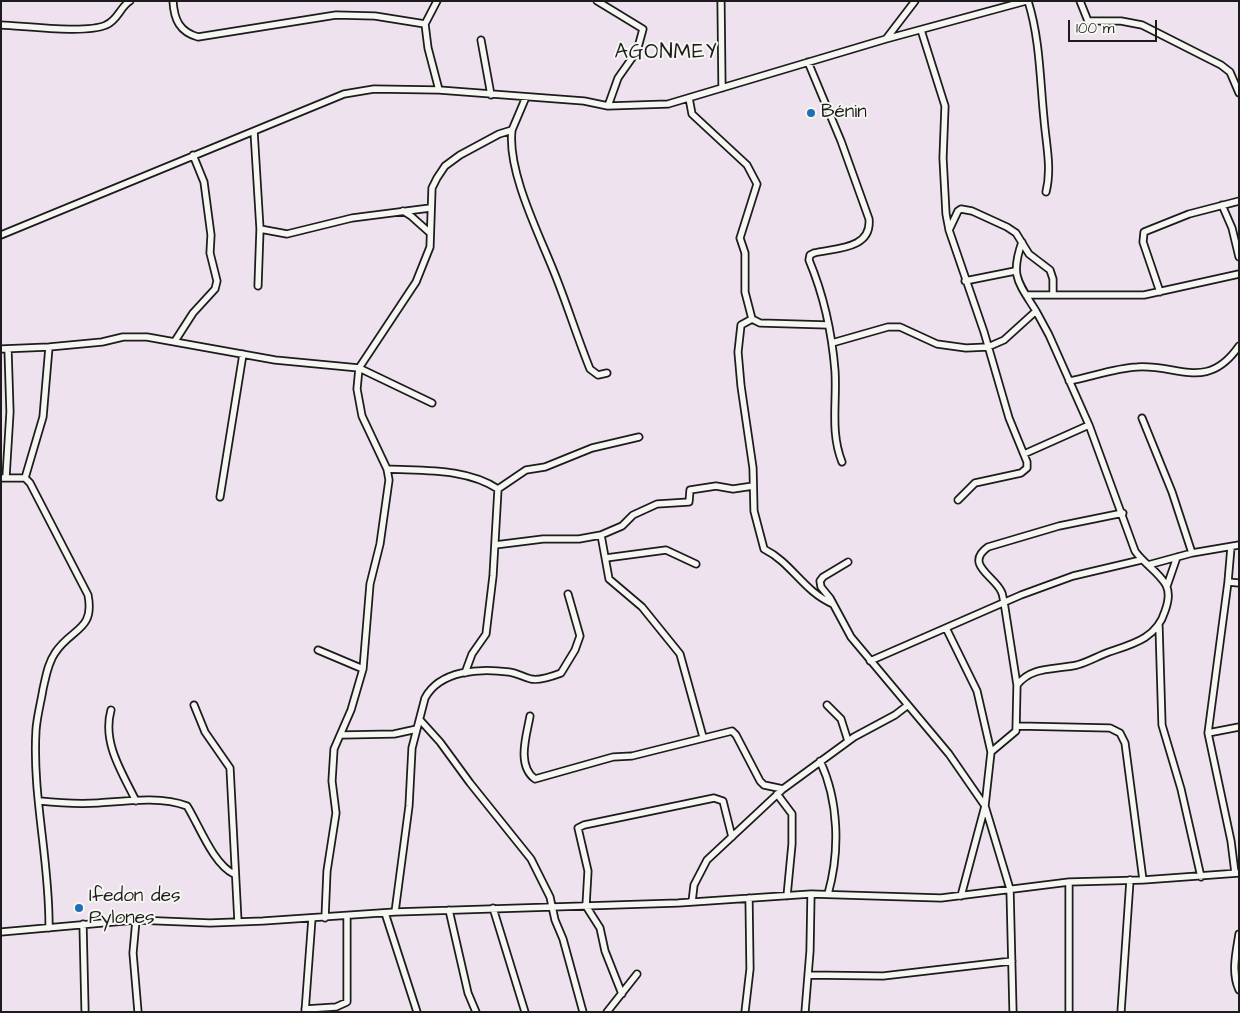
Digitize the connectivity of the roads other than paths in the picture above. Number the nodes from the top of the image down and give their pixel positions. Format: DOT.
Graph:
graph roads {
  1 [pos="130,1"];
  2 [pos="174,1"];
  3 [pos="437,1"];
  4 [pos="597,1"];
  5 [pos="721,1"];
  6 [pos="915,1"];
  7 [pos="1027,1"];
  8 [pos="1080,1"];
  9 [pos="425,24"];
  10 [pos="1,25"];
  11 [pos="921,30"];
  12 [pos="886,39"];
  13 [pos="481,40"];
  14 [pos="808,62"];
  15 [pos="722,88"];
  16 [pos="439,90"];
  17 [pos="1239,93"];
  18 [pos="491,94"];
  19 [pos="526,97"];
  20 [pos="688,98"];
  21 [pos="608,106"];
  22 [pos="512,130"];
  23 [pos="254,131"];
  24 [pos="193,155"];
  25 [pos="1046,192"];
  26 [pos="1239,201"];
  27 [pos="1222,206"];
  28 [pos="430,208"];
  29 [pos="403,212"];
  30 [pos="260,229"];
  31 [pos="949,230"];
  32 [pos="430,233"];
  33 [pos="1,234"];
  34 [pos="1022,242"];
  35 [pos="1239,257"];
  36 [pos="1015,271"];
  37 [pos="1239,274"];
  38 [pos="966,281"];
  39 [pos="258,286"];
  40 [pos="1160,292"];
  41 [pos="1026,295"];
  42 [pos="1053,295"];
  43 [pos="1036,311"];
  44 [pos="752,318"];
  45 [pos="828,325"];
  46 [pos="175,341"];
  47 [pos="832,343"];
  48 [pos="1239,346"];
  49 [pos="49,347"];
  50 [pos="988,347"];
  51 [pos="1,349"];
  52 [pos="8,349"];
  53 [pos="243,354"];
  54 [pos="359,368"];
  55 [pos="607,373"];
  56 [pos="1069,382"];
  57 [pos="432,403"];
  58 [pos="1142,418"];
  59 [pos="1090,425"];
  60 [pos="639,437"];
  61 [pos="1024,454"];
  62 [pos="842,462"];
  63 [pos="387,469"];
  64 [pos="4,478"];
  65 [pos="25,478"];
  66 [pos="753,486"];
  67 [pos="498,489"];
  68 [pos="220,497"];
  69 [pos="958,500"];
  70 [pos="1123,513"];
  71 [pos="601,535"];
  72 [pos="495,545"];
  73 [pos="1239,545"];
  74 [pos="1231,547"];
  75 [pos="1192,553"];
  76 [pos="1177,557"];
  77 [pos="606,558"];
  78 [pos="1141,560"];
  79 [pos="848,562"];
  80 [pos="696,564"];
  81 [pos="1148,565"];
  82 [pos="1228,582"];
  83 [pos="1239,583"];
  84 [pos="1167,586"];
  85 [pos="568,594"];
  86 [pos="1004,602"];
  87 [pos="833,604"];
  88 [pos="1159,626"];
  89 [pos="946,628"];
  90 [pos="318,650"];
  91 [pos="870,661"];
  92 [pos="364,669"];
  93 [pos="465,673"];
  94 [pos="1017,685"];
  95 [pos="194,705"];
  96 [pos="827,705"];
  97 [pos="908,705"];
  98 [pos="111,710"];
  99 [pos="530,716"];
  100 [pos="420,721"];
  101 [pos="1018,726"];
  102 [pos="1239,727"];
  103 [pos="417,729"];
  104 [pos="1208,733"];
  105 [pos="342,735"];
  106 [pos="702,737"];
  107 [pos="848,741"];
  108 [pos="991,752"];
  109 [pos="820,761"];
  110 [pos="783,789"];
  111 [pos="778,794"];
  112 [pos="40,801"];
  113 [pos="136,801"];
  114 [pos="985,806"];
  115 [pos="732,837"];
  116 [pos="1237,873"];
  117 [pos="234,874"];
  118 [pos="1201,877"];
  119 [pos="1130,880"];
  120 [pos="1143,880"];
  121 [pos="1069,882"];
  122 [pos="1010,889"];
  123 [pos="811,894"];
  124 [pos="828,894"];
  125 [pos="787,896"];
  126 [pos="961,896"];
  127 [pos="749,898"];
  128 [pos="692,902"];
  129 [pos="586,906"];
  130 [pos="492,908"];
  131 [pos="553,908"];
  132 [pos="449,910"];
  133 [pos="395,912"];
  134 [pos="385,913"];
  135 [pos="347,916"];
  136 [pos="312,918"];
  137 [pos="325,918"];
  138 [pos="136,920"];
  139 [pos="238,922"];
  140 [pos="83,924"];
  141 [pos="48,928"];
  142 [pos="1,932"];
  143 [pos="1239,934"];
  144 [pos="1012,961"];
  145 [pos="637,974"];
  146 [pos="809,975"];
  147 [pos="1239,990"];
  148 [pos="622,994"];
  149 [pos="85,1010"];
  150 [pos="305,1010"];
  151 [pos="138,1012"];
  152 [pos="417,1012"];
  153 [pos="476,1012"];
  154 [pos="525,1012"];
  155 [pos="583,1012"];
  156 [pos="607,1012"];
  157 [pos="746,1012"];
  158 [pos="805,1012"];
  159 [pos="1013,1012"];
  160 [pos="1069,1012"];
  161 [pos="1121,1012"];
  1 -- 10 [label="street"];
  2 -- 9 [label="street"];
  3 -- 9 [label="street"];
  4 -- 21 [label="street"];
  5 -- 15 [label="street"];
  6 -- 12 [label="street"];
  7 -- 11 [label="street"];
  7 -- 25 [label="street"];
  8 -- 17 [label="street"];
  9 -- 16 [label="street"];
  11 -- 12 [label="street"];
  11 -- 31 [label="street"];
  12 -- 14 [label="street"];
  13 -- 18 [label="street"];
  14 -- 15 [label="street"];
  14 -- 45 [label="street"];
  15 -- 20 [label="street"];
  16 -- 18 [label="street"];
  16 -- 23 [label="street"];
  18 -- 19 [label="street"];
  19 -- 21 [label="street"];
  19 -- 22 [label="street"];
  20 -- 21 [label="street"];
  20 -- 44 [label="street"];
  22 -- 28 [label="street"];
  22 -- 55 [label="street"];
  23 -- 24 [label="street"];
  23 -- 30 [label="street"];
  24 -- 33 [label="street"];
  24 -- 46 [label="street"];
  26 -- 27 [label="street"];
  27 -- 35 [label="street"];
  27 -- 40 [label="street"];
  28 -- 29 [label="street"];
  28 -- 32 [label="street"];
  29 -- 30 [label="street"];
  29 -- 32 [label="street"];
  30 -- 39 [label="street"];
  31 -- 34 [label="street"];
  31 -- 38 [label="street"];
  32 -- 54 [label="street"];
  34 -- 36 [label="street"];
  34 -- 42 [label="street"];
  36 -- 38 [label="street"];
  36 -- 41 [label="street"];
  37 -- 40 [label="street"];
  38 -- 50 [label="street"];
  40 -- 42 [label="street"];
  41 -- 42 [label="street"];
  41 -- 43 [label="street"];
  43 -- 50 [label="street"];
  43 -- 56 [label="street"];
  44 -- 45 [label="street"];
  44 -- 66 [label="street"];
  45 -- 47 [label="street"];
  46 -- 49 [label="street"];
  46 -- 53 [label="street"];
  47 -- 50 [label="street"];
  47 -- 62 [label="street"];
  48 -- 56 [label="street"];
  49 -- 52 [label="street"];
  49 -- 65 [label="street"];
  50 -- 61 [label="street"];
  51 -- 52 [label="street"];
  52 -- 64 [label="street"];
  53 -- 54 [label="street"];
  53 -- 68 [label="street"];
  54 -- 57 [label="street"];
  54 -- 63 [label="street"];
  56 -- 59 [label="street"];
  58 -- 75 [label="street"];
  59 -- 61 [label="street"];
  59 -- 70 [label="street"];
  60 -- 67 [label="street"];
  61 -- 69 [label="street"];
  63 -- 67 [label="street"];
  63 -- 92 [label="street"];
  64 -- 65 [label="street"];
  65 -- 112 [label="street"];
  66 -- 71 [label="street"];
  66 -- 87 [label="street"];
  67 -- 72 [label="street"];
  70 -- 78 [label="street"];
  70 -- 86 [label="street"];
  71 -- 72 [label="street"];
  71 -- 77 [label="street"];
  72 -- 93 [label="street"];
  73 -- 74 [label="street"];
  74 -- 75 [label="street"];
  74 -- 82 [label="street"];
  75 -- 76 [label="street"];
  76 -- 81 [label="street"];
  76 -- 84 [label="street"];
  77 -- 80 [label="street"];
  77 -- 106 [label="street"];
  78 -- 81 [label="street"];
  78 -- 86 [label="street"];
  79 -- 87 [label="street"];
  81 -- 84 [label="street"];
  82 -- 83 [label="street"];
  82 -- 104 [label="street"];
  84 -- 88 [label="street"];
  85 -- 93 [label="street"];
  86 -- 89 [label="street"];
  86 -- 94 [label="street"];
  87 -- 91 [label="street"];
  88 -- 94 [label="street"];
  88 -- 118 [label="street"];
  89 -- 91 [label="street"];
  89 -- 108 [label="street"];
  90 -- 92 [label="street"];
  91 -- 97 [label="street"];
  92 -- 105 [label="street"];
  93 -- 100 [label="street"];
  94 -- 101 [label="street"];
  95 -- 117 [label="street"];
  96 -- 107 [label="street"];
  97 -- 107 [label="street"];
  97 -- 114 [label="street"];
  98 -- 113 [label="street"];
  99 -- 106 [label="street"];
  100 -- 103 [label="street"];
  100 -- 131 [label="street"];
  101 -- 108 [label="street"];
  101 -- 120 [label="street"];
  102 -- 104 [label="street"];
  103 -- 105 [label="street"];
  103 -- 133 [label="street"];
  104 -- 116 [label="street"];
  105 -- 137 [label="street"];
  106 -- 110 [label="street"];
  107 -- 109 [label="street"];
  108 -- 114 [label="street"];
  109 -- 110 [label="street"];
  109 -- 124 [label="street"];
  110 -- 111 [label="street"];
  111 -- 115 [label="street"];
  111 -- 125 [label="street"];
  112 -- 113 [label="street"];
  112 -- 141 [label="street"];
  113 -- 117 [label="street"];
  114 -- 122 [label="street"];
  114 -- 126 [label="street"];
  115 -- 128 [label="street"];
  115 -- 129 [label="street"];
  116 -- 118 [label="street"];
  117 -- 139 [label="street"];
  118 -- 120 [label="street"];
  119 -- 120 [label="street"];
  119 -- 121 [label="street"];
  119 -- 161 [label="street"];
  121 -- 122 [label="street"];
  121 -- 160 [label="street"];
  122 -- 126 [label="street"];
  122 -- 144 [label="street"];
  123 -- 124 [label="street"];
  123 -- 125 [label="street"];
  123 -- 146 [label="street"];
  124 -- 126 [label="street"];
  125 -- 127 [label="street"];
  127 -- 128 [label="street"];
  127 -- 157 [label="street"];
  128 -- 129 [label="street"];
  129 -- 131 [label="street"];
  129 -- 148 [label="street"];
  130 -- 131 [label="street"];
  130 -- 132 [label="street"];
  130 -- 154 [label="street"];
  131 -- 155 [label="street"];
  132 -- 133 [label="street"];
  132 -- 153 [label="street"];
  133 -- 134 [label="street"];
  134 -- 135 [label="street"];
  134 -- 152 [label="street"];
  135 -- 137 [label="street"];
  135 -- 150 [label="street"];
  136 -- 137 [label="street"];
  136 -- 139 [label="street"];
  136 -- 150 [label="street"];
  138 -- 139 [label="street"];
  138 -- 140 [label="street"];
  138 -- 151 [label="street"];
  140 -- 141 [label="street"];
  140 -- 149 [label="street"];
  141 -- 142 [label="street"];
  143 -- 147 [label="street"];
  144 -- 146 [label="street"];
  144 -- 159 [label="street"];
  145 -- 148 [label="street"];
  146 -- 158 [label="street"];
  148 -- 156 [label="street"];
}
